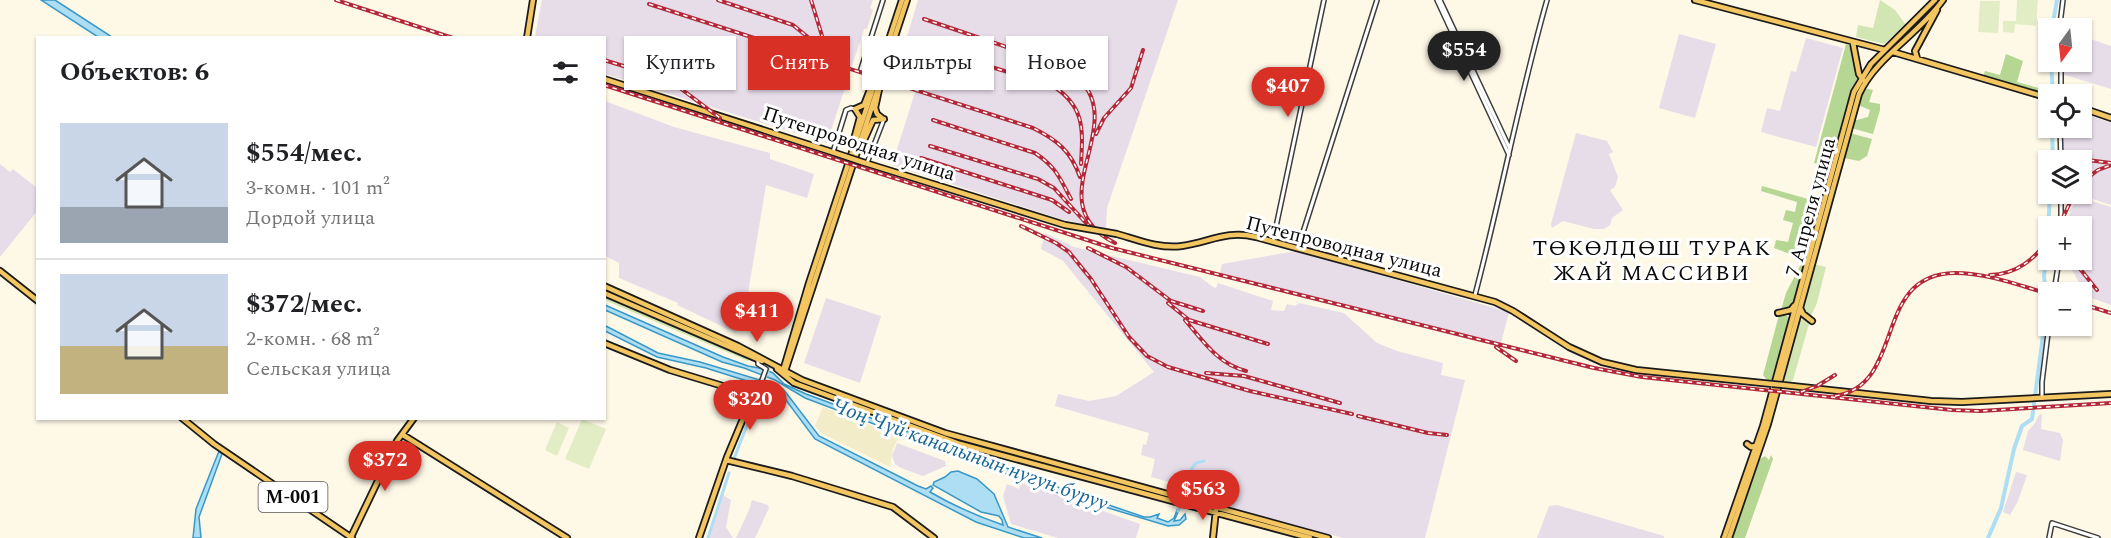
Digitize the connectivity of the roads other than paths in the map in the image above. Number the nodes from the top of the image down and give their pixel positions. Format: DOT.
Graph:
graph roads {
  1 [pos="533,0"];
  2 [pos="883,0"];
  3 [pos="905,0"];
  4 [pos="1324,0"];
  5 [pos="1377,0"];
  6 [pos="1438,0"];
  7 [pos="1546,0"];
  8 [pos="1695,0"];
  9 [pos="1943,0"];
  10 [pos="2063,0"];
  11 [pos="1934,1"];
  12 [pos="1939,6"];
  13 [pos="2061,18"];
  14 [pos="526,36"];
  15 [pos="893,36"];
  16 [pos="1853,43"];
  17 [pos="1885,50"];
  18 [pos="1893,52"];
  19 [pos="1917,58"];
  20 [pos="861,69"];
  21 [pos="606,80"];
  22 [pos="1863,80"];
  23 [pos="873,90"];
  24 [pos="875,90"];
  25 [pos="880,90"];
  26 [pos="2038,95"];
  27 [pos="853,109"];
  28 [pos="2092,111"];
  29 [pos="2111,118"];
  30 [pos="884,119"];
  31 [pos="1510,144"];
  32 [pos="1509,152"];
  33 [pos="834,153"];
  34 [pos="855,153"];
  35 [pos="865,162"];
  36 [pos="1273,241"];
  37 [pos="1298,248"];
  38 [pos="0,271"];
  39 [pos="606,287"];
  40 [pos="616,291"];
  41 [pos="606,294"];
  42 [pos="1475,296"];
  43 [pos="613,297"];
  44 [pos="36,299"];
  45 [pos="1798,306"];
  46 [pos="668,313"];
  47 [pos="665,320"];
  48 [pos="685,321"];
  49 [pos="1794,321"];
  50 [pos="682,327"];
  51 [pos="2048,336"];
  52 [pos="606,344"];
  53 [pos="758,360"];
  54 [pos="788,360"];
  55 [pos="777,366"];
  56 [pos="785,372"];
  57 [pos="792,374"];
  58 [pos="801,382"];
  59 [pos="2111,394"];
  60 [pos="2041,399"];
  61 [pos="745,401"];
  62 [pos="184,420"];
  63 [pos="413,420"];
  64 [pos="402,435"];
  65 [pos="1750,448"];
  66 [pos="1757,448"];
  67 [pos="730,461"];
  68 [pos="1216,510"];
  69 [pos="1299,532"];
  70 [pos="351,538"];
  71 [pos="567,538"];
  72 [pos="699,538"];
  73 [pos="934,538"];
  74 [pos="1213,538"];
  75 [pos="1310,538"];
  76 [pos="1328,538"];
  77 [pos="1724,538"];
  78 [pos="1728,538"];
  79 [pos="2049,538"];
  80 [pos="2098,538"];
  1 -- 14 [label="main road"];
  2 -- 20 [label="street"];
  3 -- 15 [label="main road"];
  4 -- 36 [label="street"];
  5 -- 37 [label="street"];
  6 -- 31 [label="street"];
  6 -- 32 [label="street"];
  7 -- 31 [label="street"];
  8 -- 16 [label="main road"];
  9 -- 12 [label="main road, 7 Апреля улица"];
  10 -- 13 [label="street"];
  11 -- 12 [label="main road"];
  11 -- 17 [label="main road, 7 Апреля улица"];
  12 -- 18 [label="main road, 7 Апреля улица"];
  12 -- 19 [label="main road"];
  16 -- 17 [label="main road"];
  16 -- 22 [label="main road"];
  17 -- 18 [label="main road"];
  17 -- 22 [label="main road, 7 Апреля улица"];
  18 -- 19 [label="main road"];
  18 -- 22 [label="main road, 7 Апреля улица"];
  19 -- 26 [label="main road"];
  21 -- 33 [label="main road, Путепроводная улица"];
  22 -- 45 [label="main road, 7 Апреля улица"];
  23 -- 27 [label="main road"];
  24 -- 34 [label="main road"];
  25 -- 30 [label="main road"];
  27 -- 33 [label="street"];
  27 -- 34 [label="main road"];
  28 -- 29 [label="main road"];
  30 -- 34 [label="main road"];
  30 -- 35 [label="street"];
  31 -- 32 [label="street"];
  32 -- 42 [label="street"];
  33 -- 35 [label="main road, Путепроводная улица, bridge"];
  34 -- 54 [label="main road"];
  35 -- 36 [label="main road, Путепроводная улица, bridge"];
  36 -- 37 [label="main road, Путепроводная улица"];
  37 -- 42 [label="main road, Путепроводная улица"];
  38 -- 44 [label="main road"];
  39 -- 40 [label="main road"];
  40 -- 43 [label="main road"];
  40 -- 46 [label="main road"];
  41 -- 43 [label="main road"];
  42 -- 60 [label="main road, Путепроводная улица, bridge"];
  43 -- 47 [label="main road"];
  45 -- 49 [label="main road, 7 Апреля улица"];
  45 -- 49 [label="main road"];
  45 -- 49 [label="main road"];
  46 -- 47 [label="main road"];
  46 -- 48 [label="main road"];
  47 -- 50 [label="main road"];
  48 -- 50 [label="main road"];
  48 -- 55 [label="main road"];
  49 -- 66 [label="main road, 7 Апреля улица"];
  49 -- 66 [label="main road, 7 Апреля улица"];
  50 -- 53 [label="main road"];
  51 -- 60 [label="street"];
  52 -- 61 [label="main road"];
  53 -- 56 [label="main road"];
  53 -- 61 [label="street"];
  54 -- 55 [label="main road"];
  54 -- 56 [label="main road"];
  54 -- 57 [label="main road"];
  55 -- 56 [label="main road"];
  56 -- 57 [label="main road"];
  56 -- 58 [label="main road"];
  57 -- 58 [label="main road"];
  58 -- 68 [label="main road"];
  59 -- 60 [label="main road"];
  61 -- 67 [label="main road"];
  62 -- 70 [label="main road, М-001"];
  63 -- 64 [label="main road"];
  64 -- 70 [label="main road"];
  64 -- 71 [label="main road"];
  65 -- 66 [label="main road"];
  65 -- 66 [label="main road"];
  65 -- 77 [label="main road"];
  66 -- 78 [label="main road"];
  67 -- 72 [label="main road"];
  67 -- 73 [label="main road"];
  68 -- 69 [label="main road"];
  68 -- 74 [label="main road"];
  69 -- 75 [label="main road"];
  69 -- 76 [label="main road"];
  79 -- 80 [label="street"];
}
